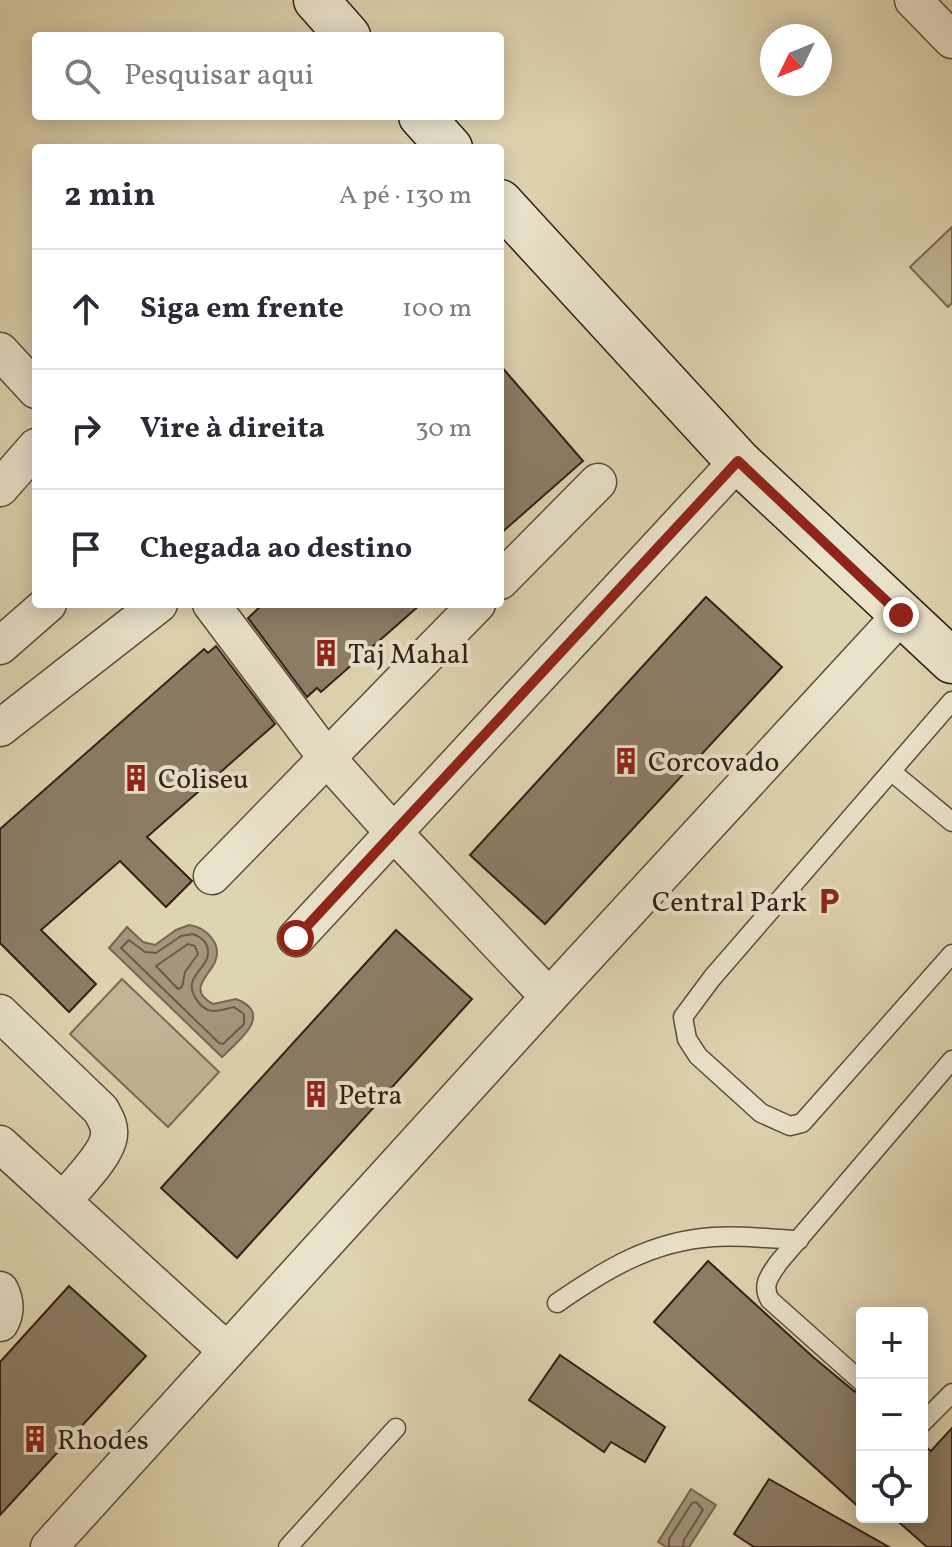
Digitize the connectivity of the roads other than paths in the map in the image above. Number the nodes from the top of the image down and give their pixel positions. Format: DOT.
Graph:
graph roads {
  1 [pos="316,0"];
  2 [pos="913,0"];
  3 [pos="344,32"];
  4 [pos="952,40"];
  5 [pos="425,120"];
  6 [pos="446,144"];
  7 [pos="504,206"];
  8 [pos="0,351"];
  9 [pos="32,386"];
  10 [pos="32,452"];
  11 [pos="738,461"];
  12 [pos="598,482"];
  13 [pos="0,488"];
  14 [pos="504,577"];
  15 [pos="43,608"];
  16 [pos="154,608"];
  17 [pos="214,608"];
  18 [pos="473,608"];
  19 [pos="901,615"];
  20 [pos="0,646"];
  21 [pos="952,661"];
  22 [pos="952,701"];
  23 [pos="0,728"];
  24 [pos="326,757"];
  25 [pos="892,772"];
  26 [pos="952,822"];
  27 [pos="394,833"];
  28 [pos="212,876"];
  29 [pos="296,938"];
  30 [pos="952,954"];
  31 [pos="549,997"];
  32 [pos="0,1013"];
  33 [pos="952,1060"];
  34 [pos="0,1144"];
  35 [pos="63,1201"];
  36 [pos="799,1240"];
  37 [pos="0,1290"];
  38 [pos="557,1303"];
  39 [pos="0,1323"];
  40 [pos="227,1351"];
  41 [pos="859,1379"];
  42 [pos="952,1393"];
  43 [pos="928,1417"];
  44 [pos="396,1428"];
  45 [pos="293,1545"];
  46 [pos="49,1547"];
  1 -- 3 [label="main road"];
  2 -- 4 [label="street"];
  5 -- 6 [label="main road"];
  7 -- 11 [label="main road"];
  8 -- 9 [label="street"];
  10 -- 13 [label="street"];
  11 -- 19 [label="main road"];
  11 -- 27 [label="street"];
  12 -- 14 [label="street"];
  15 -- 20 [label="street"];
  16 -- 23 [label="street"];
  17 -- 24 [label="street"];
  18 -- 24 [label="street"];
  19 -- 21 [label="main road"];
  19 -- 31 [label="street"];
  22 -- 25 [label="lane"];
  24 -- 27 [label="street"];
  24 -- 28 [label="street"];
  25 -- 26 [label="lane"];
  25 -- 30 [label="lane"];
  27 -- 29 [label="street"];
  27 -- 31 [label="street"];
  31 -- 40 [label="street"];
  32 -- 35 [label="street"];
  33 -- 36 [label="lane"];
  34 -- 35 [label="street"];
  35 -- 40 [label="street"];
  36 -- 38 [label="lane"];
  36 -- 41 [label="lane"];
  37 -- 39 [label="street"];
  40 -- 46 [label="street"];
  42 -- 43 [label="lane"];
  44 -- 45 [label="lane"];
}
